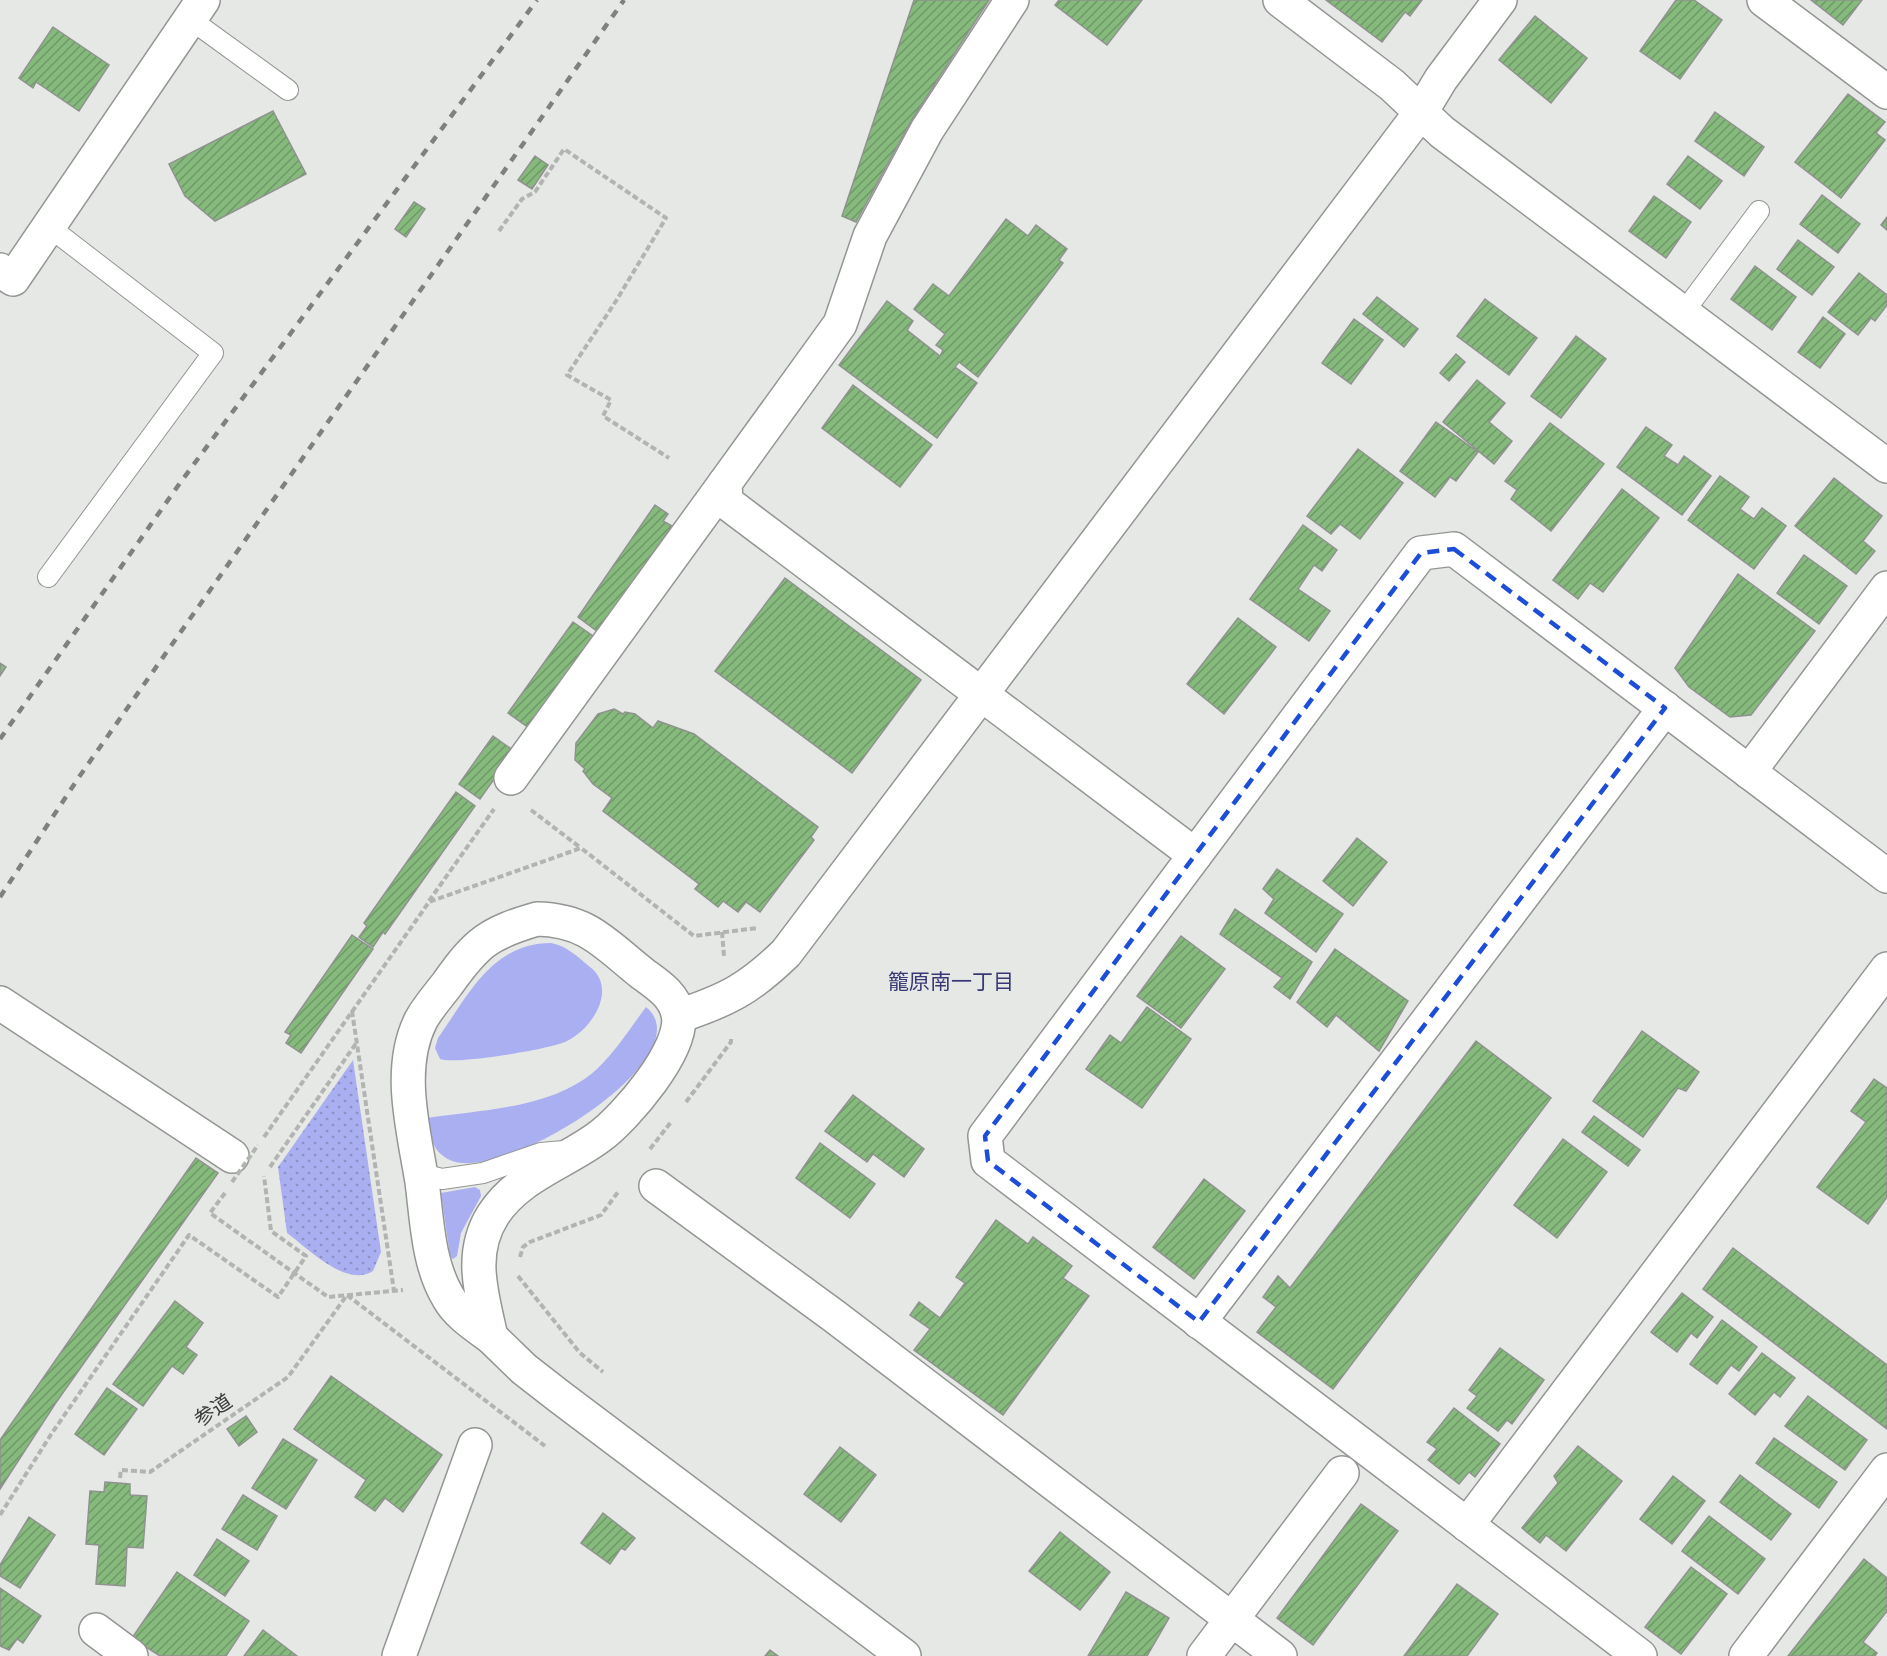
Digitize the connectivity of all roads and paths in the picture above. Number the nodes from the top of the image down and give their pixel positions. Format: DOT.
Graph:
graph roads {
  1 [pos="1012,0"];
  2 [pos="1280,0"];
  3 [pos="1500,0"];
  4 [pos="1764,0"];
  5 [pos="196,10"];
  6 [pos="288,90"];
  7 [pos="1887,92"];
  8 [pos="1421,112"];
  9 [pos="1758,211"];
  10 [pos="48,226"];
  11 [pos="499,231"];
  12 [pos="1,290"];
  13 [pos="1683,313"];
  14 [pos="669,458"];
  15 [pos="1887,466"];
  16 [pos="725,483"];
  17 [pos="48,576"];
  18 [pos="1887,588"];
  19 [pos="979,694"];
  20 [pos="1665,708"];
  21 [pos="1749,772"];
  22 [pos="509,784"];
  23 [pos="581,848"];
  24 [pos="1195,855"];
  25 [pos="1887,876"];
  26 [pos="429,902"];
  27 [pos="1887,969"];
  28 [pos="0,1003"];
  29 [pos="352,1011"];
  30 [pos="679,1016"];
  31 [pos="357,1042"];
  32 [pos="315,1064"];
  33 [pos="576,1150"];
  34 [pos="419,1166"];
  35 [pos="232,1169"];
  36 [pos="656,1186"];
  37 [pos="218,1202"];
  38 [pos="295,1273"];
  39 [pos="517,1275"];
  40 [pos="414,1289"];
  41 [pos="394,1291"];
  42 [pos="347,1295"];
  43 [pos="1199,1322"];
  44 [pos="491,1338"];
  45 [pos="603,1372"];
  46 [pos="475,1445"];
  47 [pos="546,1446"];
  48 [pos="1887,1470"];
  49 [pos="1342,1473"];
  50 [pos="120,1478"];
  51 [pos="0,1515"];
  52 [pos="1467,1525"];
  53 [pos="1232,1619"];
  54 [pos="96,1630"];
  55 [pos="131,1656"];
  56 [pos="399,1656"];
  57 [pos="904,1656"];
  58 [pos="1204,1656"];
  59 [pos="1280,1656"];
  60 [pos="1640,1656"];
  61 [pos="1746,1656"];
  1 -- 16 [label="street"];
  2 -- 8 [label="street"];
  3 -- 8 [label="street"];
  4 -- 7 [label="street"];
  5 -- 6 [label="lane"];
  5 -- 10 [label="street"];
  8 -- 13 [label="street"];
  8 -- 19 [label="street"];
  9 -- 13 [label="lane"];
  10 -- 12 [label="street"];
  10 -- 17 [label="lane"];
  11 -- 14 [label="path"];
  13 -- 15 [label="street"];
  16 -- 19 [label="street"];
  16 -- 22 [label="street"];
  18 -- 21 [label="street"];
  19 -- 24 [label="street"];
  19 -- 30 [label="street"];
  20 -- 21 [label="street"];
  20 -- 24 [label="street"];
  20 -- 43 [label="street"];
  21 -- 25 [label="street"];
  22 -- 23 [label="path"];
  22 -- 26 [label="path"];
  24 -- 43 [label="street"];
  27 -- 52 [label="street"];
  28 -- 35 [label="street"];
  29 -- 31 [label="path"];
  30 -- 33 [label="street"];
  30 -- 34 [label="street"];
  31 -- 38 [label="path"];
  31 -- 41 [label="path"];
  32 -- 35 [label="path, bridge"];
  33 -- 34 [label="lane"];
  33 -- 44 [label="street"];
  34 -- 44 [label="street"];
  36 -- 53 [label="street"];
  37 -- 38 [label="path"];
  38 -- 42 [label="path"];
  38 -- 51 [label="path"];
  39 -- 45 [label="path"];
  40 -- 41 [label="path"];
  41 -- 42 [label="path"];
  42 -- 47 [label="path"];
  42 -- 50 [label="path, 参道"];
  43 -- 52 [label="street"];
  44 -- 57 [label="street"];
  46 -- 56 [label="street"];
  48 -- 61 [label="street"];
  49 -- 53 [label="street"];
  52 -- 60 [label="street"];
  53 -- 58 [label="street"];
  53 -- 59 [label="street"];
  54 -- 55 [label="street"];
}
